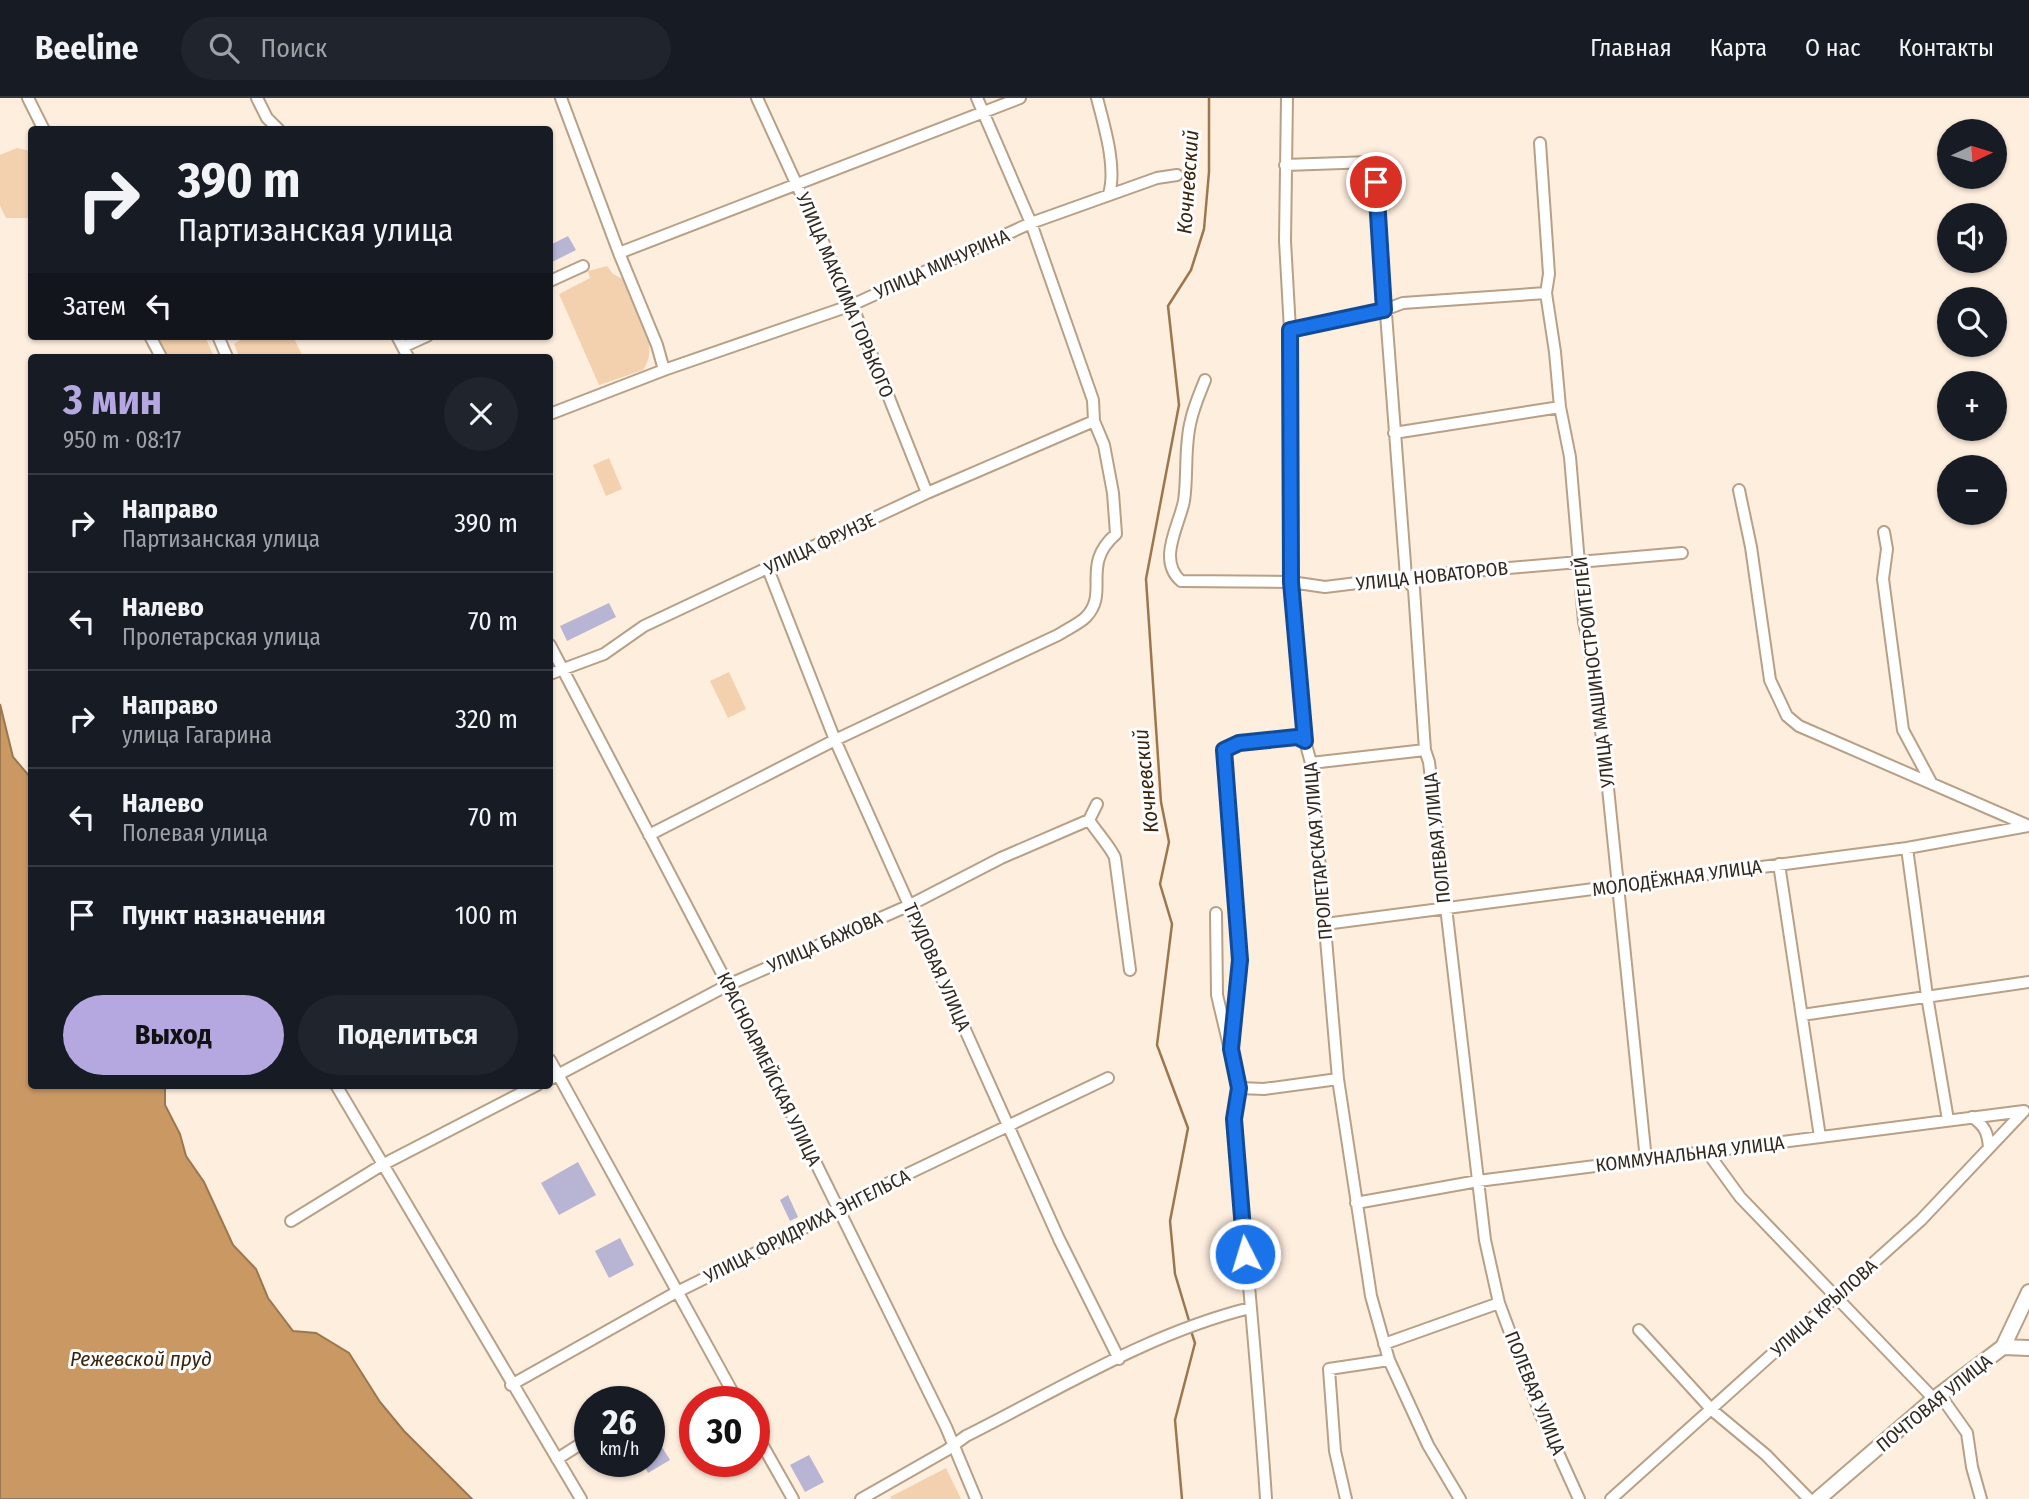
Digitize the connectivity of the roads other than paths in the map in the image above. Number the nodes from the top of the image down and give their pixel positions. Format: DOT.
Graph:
graph roads {
  1 [pos="28,98"];
  2 [pos="257,98"];
  3 [pos="561,98"];
  4 [pos="757,98"];
  5 [pos="978,98"];
  6 [pos="1020,98"];
  7 [pos="1097,98"];
  8 [pos="1287,98"];
  9 [pos="983,112"];
  10 [pos="42,126"];
  11 [pos="275,126"];
  12 [pos="1540,144"];
  13 [pos="1285,165"];
  14 [pos="1177,175"];
  15 [pos="798,186"];
  16 [pos="1109,194"];
  17 [pos="1031,223"];
  18 [pos="619,253"];
  19 [pos="583,266"];
  20 [pos="553,280"];
  21 [pos="1546,293"];
  22 [pos="852,305"];
  23 [pos="1384,310"];
  24 [pos="1290,330"];
  25 [pos="664,370"];
  26 [pos="1205,380"];
  27 [pos="1560,407"];
  28 [pos="553,413"];
  29 [pos="1094,421"];
  30 [pos="1394,433"];
  31 [pos="1739,490"];
  32 [pos="927,494"];
  33 [pos="1884,532"];
  34 [pos="1682,553"];
  35 [pos="1580,562"];
  36 [pos="768,569"];
  37 [pos="1406,577"];
  38 [pos="1291,582"];
  39 [pos="553,651"];
  40 [pos="561,667"];
  41 [pos="553,672"];
  42 [pos="835,740"];
  43 [pos="1305,741"];
  44 [pos="1425,750"];
  45 [pos="1311,763"];
  46 [pos="1931,784"];
  47 [pos="1097,804"];
  48 [pos="1089,820"];
  49 [pos="2029,826"];
  50 [pos="649,835"];
  51 [pos="1908,848"];
  52 [pos="1779,864"];
  53 [pos="1617,886"];
  54 [pos="910,905"];
  55 [pos="1445,907"];
  56 [pos="1216,913"];
  57 [pos="1325,924"];
  58 [pos="1130,970"];
  59 [pos="2029,982"];
  60 [pos="728,985"];
  61 [pos="1927,996"];
  62 [pos="1802,1015"];
  63 [pos="1231,1049"];
  64 [pos="554,1077"];
  65 [pos="1108,1078"];
  66 [pos="1339,1079"];
  67 [pos="1239,1088"];
  68 [pos="338,1089"];
  69 [pos="529,1089"];
  70 [pos="2026,1109"];
  71 [pos="1972,1117"];
  72 [pos="1948,1120"];
  73 [pos="1008,1127"];
  74 [pos="1819,1137"];
  75 [pos="1989,1148"];
  76 [pos="1708,1153"];
  77 [pos="1646,1160"];
  78 [pos="382,1165"];
  79 [pos="1478,1181"];
  80 [pos="1356,1202"];
  81 [pos="838,1209"];
  82 [pos="291,1221"];
  83 [pos="676,1292"];
  84 [pos="2029,1292"];
  85 [pos="1835,1297"];
  86 [pos="1499,1303"];
  87 [pos="1250,1308"];
  88 [pos="1639,1330"];
  89 [pos="1384,1345"];
  90 [pos="2003,1347"];
  91 [pos="2029,1348"];
  92 [pos="1119,1359"];
  93 [pos="1388,1360"];
  94 [pos="512,1385"];
  95 [pos="729,1386"];
  96 [pos="1937,1397"];
  97 [pos="1712,1410"];
  98 [pos="953,1446"];
  99 [pos="574,1448"];
  100 [pos="770,1458"];
  101 [pos="556,1459"];
  102 [pos="581,1499"];
  103 [pos="793,1499"];
  104 [pos="861,1499"];
  105 [pos="976,1499"];
  106 [pos="1266,1499"];
  107 [pos="1346,1499"];
  108 [pos="1460,1499"];
  109 [pos="1579,1499"];
  110 [pos="1611,1499"];
  111 [pos="1809,1499"];
  112 [pos="1818,1499"];
  113 [pos="1981,1499"];
  1 -- 10 [label="street"];
  2 -- 11 [label="street"];
  3 -- 18 [label="street"];
  4 -- 15 [label="street, УЛИЦА МАКСИМА ГОРЬКОГО"];
  5 -- 9 [label="street"];
  6 -- 9 [label="street"];
  7 -- 16 [label="street"];
  8 -- 13 [label="street, ПРОЛЕТАРСКАЯ УЛИЦА"];
  9 -- 15 [label="street"];
  9 -- 17 [label="street"];
  12 -- 21 [label="street, УЛИЦА МАШИНОСТРОИТЕЛЕЙ"];
  13 -- 23 [label="street, ПОЛЕВАЯ УЛИЦА"];
  13 -- 24 [label="street, ПРОЛЕТАРСКАЯ УЛИЦА"];
  14 -- 16 [label="street, УЛИЦА МИЧУРИНА"];
  15 -- 18 [label="street"];
  15 -- 22 [label="street, УЛИЦА МАКСИМА ГОРЬКОГО"];
  16 -- 17 [label="street, УЛИЦА МИЧУРИНА"];
  17 -- 22 [label="street, УЛИЦА МИЧУРИНА"];
  17 -- 29 [label="street"];
  18 -- 25 [label="street"];
  19 -- 20 [label="street"];
  21 -- 23 [label="street"];
  21 -- 27 [label="street, УЛИЦА МАШИНОСТРОИТЕЛЕЙ"];
  22 -- 25 [label="street, УЛИЦА МИЧУРИНА"];
  22 -- 32 [label="street, УЛИЦА МАКСИМА ГОРЬКОГО"];
  23 -- 24 [label="street"];
  23 -- 30 [label="street, ПОЛЕВАЯ УЛИЦА"];
  24 -- 38 [label="street, ПРОЛЕТАРСКАЯ УЛИЦА"];
  25 -- 28 [label="street, УЛИЦА МИЧУРИНА"];
  26 -- 38 [label="street, УЛИЦА НОВАТОРОВ"];
  27 -- 30 [label="street"];
  27 -- 35 [label="street, УЛИЦА МАШИНОСТРОИТЕЛЕЙ"];
  29 -- 32 [label="street, УЛИЦА ФРУНЗЕ"];
  29 -- 42 [label="street"];
  30 -- 37 [label="street, ПОЛЕВАЯ УЛИЦА"];
  31 -- 46 [label="street"];
  32 -- 36 [label="street, УЛИЦА ФРУНЗЕ"];
  33 -- 46 [label="street"];
  34 -- 35 [label="street, УЛИЦА НОВАТОРОВ"];
  35 -- 37 [label="street, УЛИЦА НОВАТОРОВ"];
  35 -- 53 [label="street, УЛИЦА МАШИНОСТРОИТЕЛЕЙ"];
  36 -- 40 [label="street, УЛИЦА ФРУНЗЕ"];
  36 -- 42 [label="street, ТРУДОВАЯ УЛИЦА"];
  37 -- 38 [label="street, УЛИЦА НОВАТОРОВ"];
  37 -- 44 [label="street, ПОЛЕВАЯ УЛИЦА"];
  38 -- 43 [label="street, ПРОЛЕТАРСКАЯ УЛИЦА"];
  39 -- 40 [label="street, КРАСНОАРМЕЙСКАЯ УЛИЦА"];
  40 -- 41 [label="street, УЛИЦА ФРУНЗЕ"];
  40 -- 50 [label="street, КРАСНОАРМЕЙСКАЯ УЛИЦА"];
  42 -- 50 [label="street"];
  42 -- 54 [label="street, ТРУДОВАЯ УЛИЦА"];
  43 -- 45 [label="street, ПРОЛЕТАРСКАЯ УЛИЦА"];
  43 -- 63 [label="street"];
  44 -- 45 [label="street"];
  44 -- 55 [label="street, ПОЛЕВАЯ УЛИЦА"];
  45 -- 57 [label="street, ПРОЛЕТАРСКАЯ УЛИЦА"];
  46 -- 49 [label="street"];
  47 -- 48 [label="street"];
  48 -- 54 [label="street, УЛИЦА БАЖОВА"];
  48 -- 58 [label="street"];
  49 -- 51 [label="street, МОЛОДЁЖНАЯ УЛИЦА"];
  50 -- 60 [label="street, КРАСНОАРМЕЙСКАЯ УЛИЦА"];
  51 -- 52 [label="street, МОЛОДЁЖНАЯ УЛИЦА"];
  51 -- 61 [label="street"];
  52 -- 53 [label="street, МОЛОДЁЖНАЯ УЛИЦА"];
  52 -- 62 [label="street"];
  53 -- 55 [label="street, МОЛОДЁЖНАЯ УЛИЦА"];
  53 -- 77 [label="street, УЛИЦА МАШИНОСТРОИТЕЛЕЙ"];
  54 -- 60 [label="street, УЛИЦА БАЖОВА"];
  54 -- 73 [label="street, ТРУДОВАЯ УЛИЦА"];
  55 -- 57 [label="street, МОЛОДЁЖНАЯ УЛИЦА"];
  55 -- 79 [label="street, ПОЛЕВАЯ УЛИЦА"];
  56 -- 63 [label="street"];
  57 -- 66 [label="street, ПРОЛЕТАРСКАЯ УЛИЦА"];
  59 -- 61 [label="street"];
  60 -- 64 [label="street, УЛИЦА БАЖОВА"];
  60 -- 81 [label="street, КРАСНОАРМЕЙСКАЯ УЛИЦА"];
  61 -- 62 [label="street"];
  61 -- 72 [label="street"];
  62 -- 74 [label="street"];
  63 -- 67 [label="street"];
  64 -- 83 [label="street"];
  65 -- 73 [label="street, УЛИЦА ФРИДРИХА ЭНГЕЛЬСА"];
  66 -- 67 [label="street"];
  66 -- 80 [label="street, ПРОЛЕТАРСКАЯ УЛИЦА"];
  67 -- 87 [label="street"];
  68 -- 78 [label="street"];
  69 -- 78 [label="street"];
  70 -- 71 [label="street, КОММУНАЛЬНАЯ УЛИЦА"];
  70 -- 75 [label="street, УЛИЦА КРЫЛОВА"];
  71 -- 72 [label="street, КОММУНАЛЬНАЯ УЛИЦА"];
  71 -- 75 [label="street"];
  72 -- 74 [label="street, КОММУНАЛЬНАЯ УЛИЦА"];
  73 -- 81 [label="street, УЛИЦА ФРИДРИХА ЭНГЕЛЬСА"];
  73 -- 92 [label="street, ТРУДОВАЯ УЛИЦА"];
  74 -- 76 [label="street, КОММУНАЛЬНАЯ УЛИЦА"];
  75 -- 85 [label="street, УЛИЦА КРЫЛОВА"];
  76 -- 77 [label="street, КОММУНАЛЬНАЯ УЛИЦА"];
  76 -- 85 [label="street"];
  77 -- 79 [label="street, КОММУНАЛЬНАЯ УЛИЦА"];
  78 -- 82 [label="street"];
  78 -- 94 [label="street"];
  79 -- 80 [label="street, КОММУНАЛЬНАЯ УЛИЦА"];
  79 -- 86 [label="street, ПОЛЕВАЯ УЛИЦА"];
  80 -- 89 [label="street, ПРОЛЕТАРСКАЯ УЛИЦА"];
  81 -- 83 [label="street, УЛИЦА ФРИДРИХА ЭНГЕЛЬСА"];
  81 -- 98 [label="street, КРАСНОАРМЕЙСКАЯ УЛИЦА"];
  83 -- 94 [label="street, УЛИЦА ФРИДРИХА ЭНГЕЛЬСА"];
  83 -- 95 [label="street"];
  84 -- 90 [label="main road, ПОЧТОВАЯ УЛИЦА"];
  85 -- 96 [label="street"];
  85 -- 97 [label="street, УЛИЦА КРЫЛОВА"];
  86 -- 89 [label="street"];
  86 -- 109 [label="street, ПОЛЕВАЯ УЛИЦА"];
  87 -- 92 [label="street"];
  87 -- 106 [label="street"];
  88 -- 97 [label="street"];
  89 -- 93 [label="street, ПРОЛЕТАРСКАЯ УЛИЦА"];
  90 -- 91 [label="main road"];
  90 -- 96 [label="main road, ПОЧТОВАЯ УЛИЦА"];
  92 -- 98 [label="street"];
  93 -- 107 [label="street"];
  93 -- 108 [label="street, ПРОЛЕТАРСКАЯ УЛИЦА"];
  94 -- 101 [label="street"];
  96 -- 112 [label="main road, ПОЧТОВАЯ УЛИЦА"];
  96 -- 113 [label="street"];
  97 -- 110 [label="street, УЛИЦА КРЫЛОВА"];
  97 -- 111 [label="street"];
  98 -- 104 [label="street"];
  98 -- 105 [label="street, КРАСНОАРМЕЙСКАЯ УЛИЦА"];
  99 -- 101 [label="street"];
  100 -- 103 [label="street"];
  101 -- 102 [label="street"];
}
